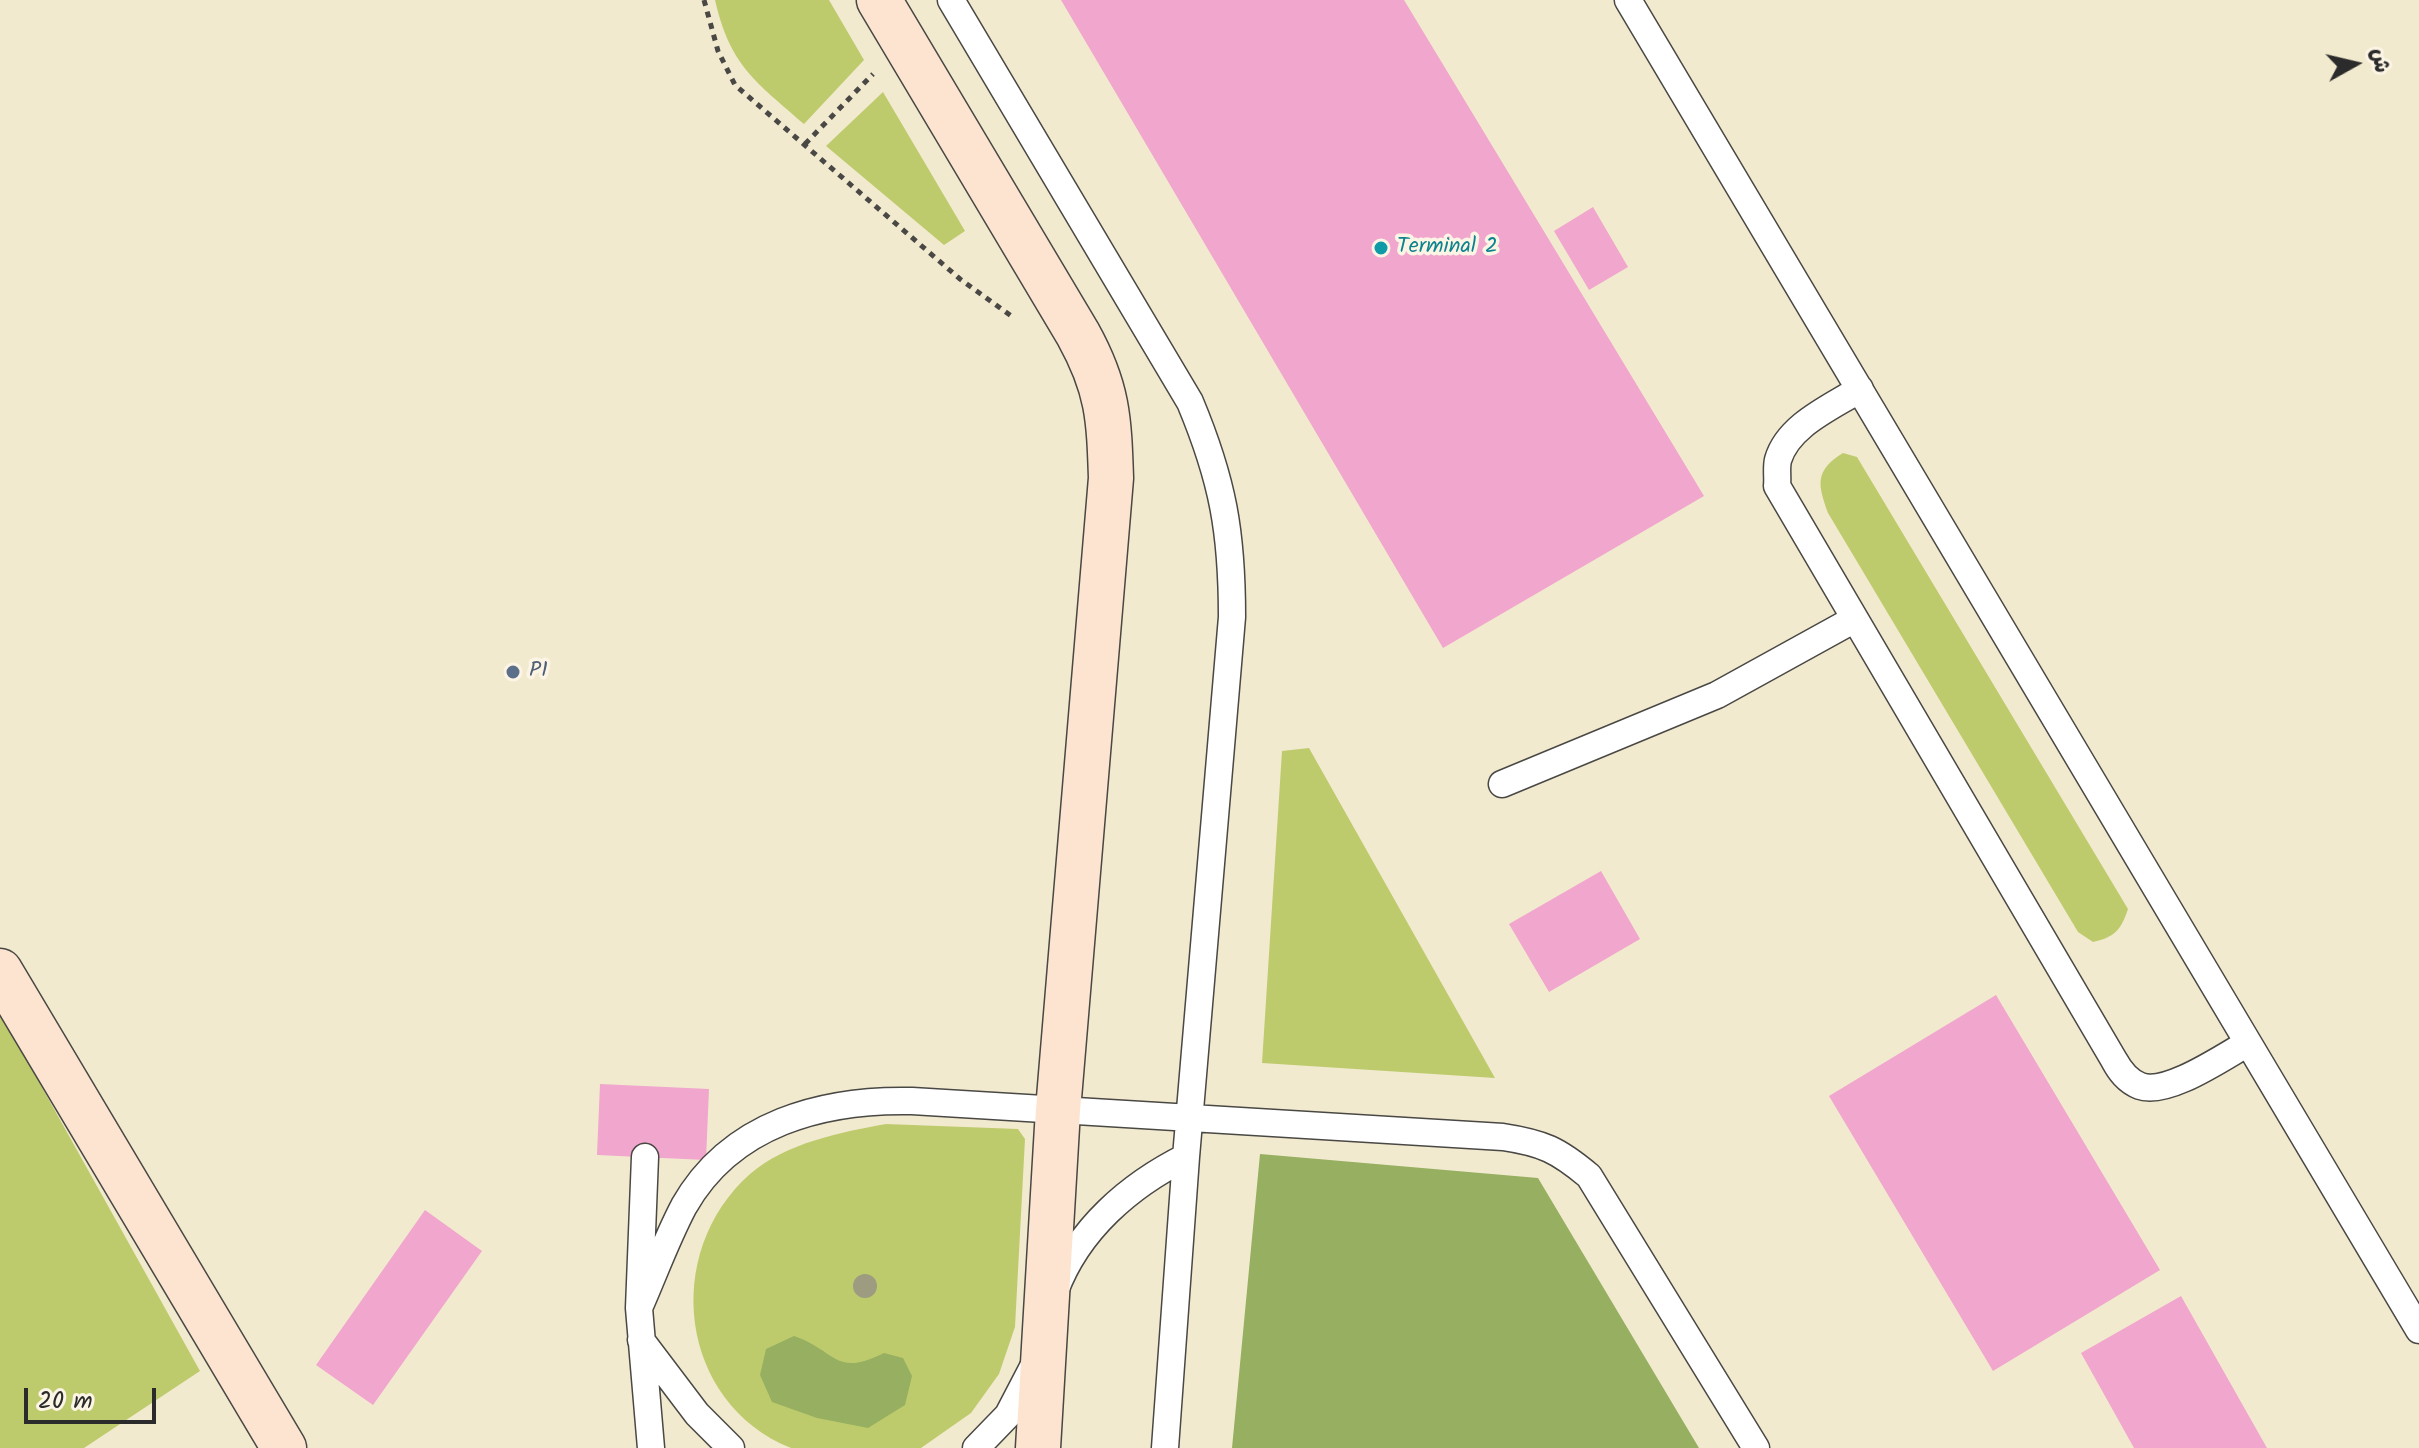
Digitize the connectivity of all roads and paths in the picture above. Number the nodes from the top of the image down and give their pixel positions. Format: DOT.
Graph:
graph roads {
  1 [pos="704,0"];
  2 [pos="879,0"];
  3 [pos="951,0"];
  4 [pos="1628,0"];
  5 [pos="904,42"];
  6 [pos="805,144"];
  7 [pos="1026,325"];
  8 [pos="1860,389"];
  9 [pos="1853,620"];
  10 [pos="1502,784"];
  11 [pos="0,971"];
  12 [pos="2248,1043"];
  13 [pos="1058,1110"];
  14 [pos="1190,1118"];
  15 [pos="645,1157"];
  16 [pos="1186,1157"];
  17 [pos="639,1308"];
  18 [pos="1046,1324"];
  19 [pos="2419,1330"];
  20 [pos="641,1339"];
  21 [pos="284,1448"];
  22 [pos="651,1448"];
  23 [pos="731,1448"];
  24 [pos="976,1448"];
  25 [pos="1038,1448"];
  26 [pos="1165,1448"];
  27 [pos="1756,1448"];
  1 -- 6 [label="path"];
  2 -- 5 [label="street"];
  3 -- 14 [label="lane"];
  4 -- 8 [label="lane"];
  5 -- 6 [label="path"];
  5 -- 13 [label="street"];
  6 -- 7 [label="path"];
  8 -- 9 [label="lane"];
  8 -- 12 [label="lane"];
  9 -- 10 [label="lane"];
  9 -- 12 [label="lane"];
  11 -- 21 [label="street"];
  12 -- 19 [label="lane"];
  13 -- 14 [label="lane"];
  13 -- 17 [label="lane"];
  13 -- 18 [label="street"];
  14 -- 16 [label="lane"];
  14 -- 27 [label="lane"];
  15 -- 17 [label="lane"];
  16 -- 18 [label="lane"];
  16 -- 26 [label="lane"];
  17 -- 20 [label="lane"];
  18 -- 24 [label="lane"];
  18 -- 25 [label="street"];
  20 -- 22 [label="lane"];
  20 -- 23 [label="lane"];
}
